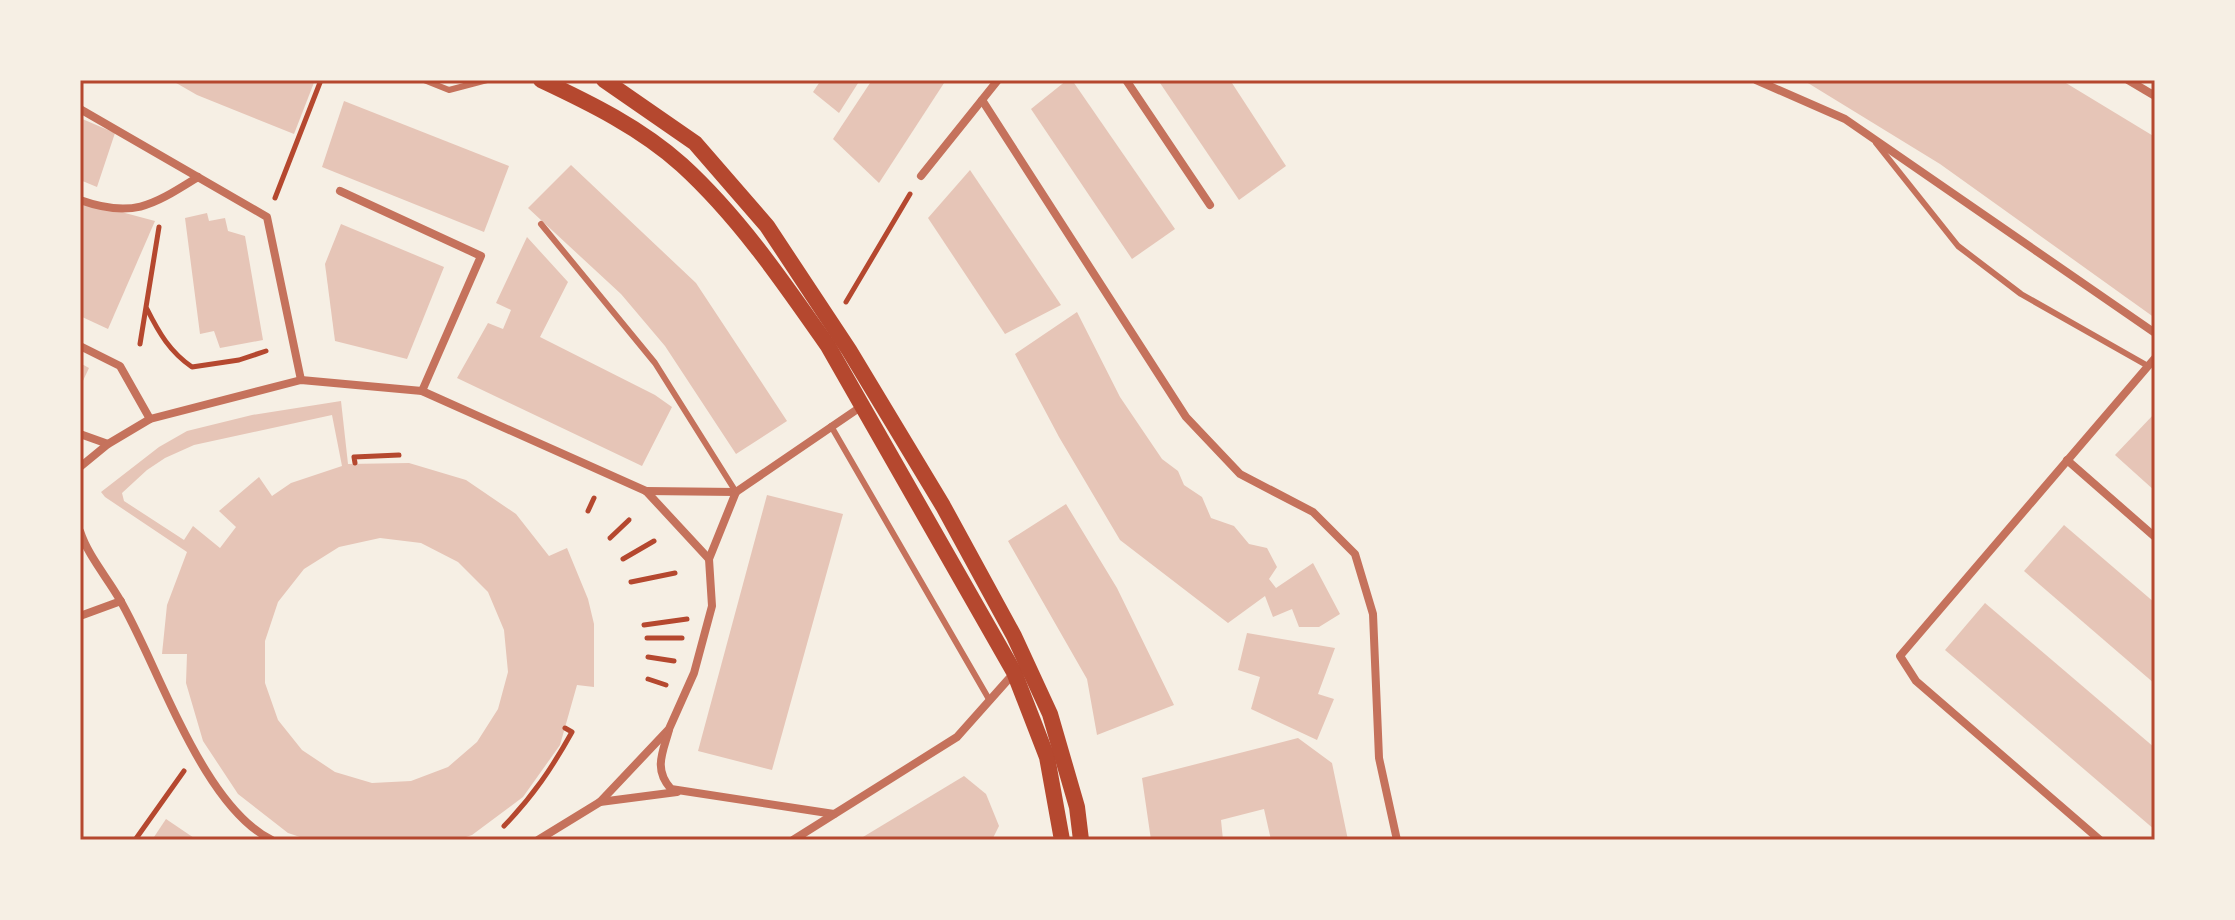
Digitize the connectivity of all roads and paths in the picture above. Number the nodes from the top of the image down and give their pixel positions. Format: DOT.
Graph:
graph roads {
  1 [pos="321,80"];
  2 [pos="424,80"];
  3 [pos="487,80"];
  4 [pos="541,80"];
  5 [pos="604,80"];
  6 [pos="998,80"];
  7 [pos="1126,80"];
  8 [pos="1756,80"];
  9 [pos="2128,80"];
  10 [pos="2155,96"];
  11 [pos="982,100"];
  12 [pos="80,109"];
  13 [pos="1870,136"];
  14 [pos="921,176"];
  15 [pos="198,177"];
  16 [pos="340,191"];
  17 [pos="80,200"];
  18 [pos="1210,205"];
  19 [pos="267,217"];
  20 [pos="541,224"];
  21 [pos="159,227"];
  22 [pos="844,306"];
  23 [pos="147,309"];
  24 [pos="2155,333"];
  25 [pos="140,344"];
  26 [pos="80,346"];
  27 [pos="266,351"];
  28 [pos="2155,358"];
  29 [pos="2148,366"];
  30 [pos="301,380"];
  31 [pos="422,391"];
  32 [pos="862,406"];
  33 [pos="150,419"];
  34 [pos="831,426"];
  35 [pos="80,434"];
  36 [pos="108,444"];
  37 [pos="399,455"];
  38 [pos="2067,460"];
  39 [pos="355,463"];
  40 [pos="80,467"];
  41 [pos="646,491"];
  42 [pos="736,492"];
  43 [pos="594,498"];
  44 [pos="588,511"];
  45 [pos="629,520"];
  46 [pos="80,531"];
  47 [pos="2155,537"];
  48 [pos="610,538"];
  49 [pos="654,541"];
  50 [pos="82,542"];
  51 [pos="623,559"];
  52 [pos="709,559"];
  53 [pos="675,573"];
  54 [pos="631,582"];
  55 [pos="121,601"];
  56 [pos="80,616"];
  57 [pos="688,619"];
  58 [pos="644,625"];
  59 [pos="647,638"];
  60 [pos="703,638"];
  61 [pos="648,657"];
  62 [pos="680,662"];
  63 [pos="1014,672"];
  64 [pos="648,679"];
  65 [pos="671,686"];
  66 [pos="990,701"];
  67 [pos="565,728"];
  68 [pos="669,729"];
  69 [pos="196,754"];
  70 [pos="689,791"];
  71 [pos="600,802"];
  72 [pos="834,814"];
  73 [pos="504,826"];
  74 [pos="135,840"];
  75 [pos="272,840"];
  76 [pos="538,840"];
  77 [pos="793,840"];
  78 [pos="1062,840"];
  79 [pos="1081,840"];
  80 [pos="1397,840"];
  81 [pos="2100,840"];
  1 -- 19 [label="path"];
  2 -- 3 [label="lane"];
  4 -- 32 [label="main road"];
  5 -- 79 [label="main road"];
  6 -- 11 [label="street"];
  7 -- 18 [label="street"];
  8 -- 13 [label="street"];
  9 -- 10 [label="street"];
  11 -- 14 [label="street"];
  11 -- 80 [label="street"];
  12 -- 15 [label="street"];
  13 -- 24 [label="street"];
  13 -- 29 [label="lane"];
  14 -- 22 [label="path"];
  15 -- 17 [label="street"];
  15 -- 19 [label="street"];
  16 -- 31 [label="street"];
  19 -- 30 [label="street"];
  20 -- 42 [label="lane"];
  21 -- 23 [label="path"];
  23 -- 25 [label="path"];
  23 -- 27 [label="path"];
  26 -- 33 [label="street"];
  28 -- 29 [label="street"];
  29 -- 38 [label="street"];
  30 -- 31 [label="street"];
  30 -- 33 [label="street"];
  31 -- 41 [label="street"];
  32 -- 34 [label="street"];
  32 -- 63 [label="main road"];
  33 -- 36 [label="street"];
  34 -- 42 [label="street"];
  34 -- 66 [label="lane"];
  35 -- 36 [label="street"];
  36 -- 40 [label="street"];
  37 -- 39 [label="path"];
  38 -- 47 [label="street"];
  38 -- 81 [label="street"];
  41 -- 42 [label="street"];
  41 -- 52 [label="street"];
  42 -- 52 [label="street"];
  43 -- 44 [label="path"];
  45 -- 48 [label="path"];
  46 -- 50 [label="street"];
  49 -- 51 [label="path"];
  50 -- 55 [label="street"];
  52 -- 60 [label="street"];
  53 -- 54 [label="path"];
  55 -- 56 [label="street"];
  55 -- 69 [label="street"];
  57 -- 58 [label="path"];
  59 -- 60 [label="path"];
  60 -- 68 [label="street"];
  61 -- 62 [label="path"];
  63 -- 66 [label="street"];
  63 -- 78 [label="main road"];
  64 -- 65 [label="path"];
  66 -- 72 [label="street"];
  67 -- 73 [label="path"];
  68 -- 70 [label="street"];
  68 -- 71 [label="street"];
  69 -- 74 [label="path"];
  69 -- 75 [label="street"];
  70 -- 71 [label="street"];
  70 -- 72 [label="street"];
  71 -- 76 [label="street"];
  72 -- 77 [label="street"];
}
